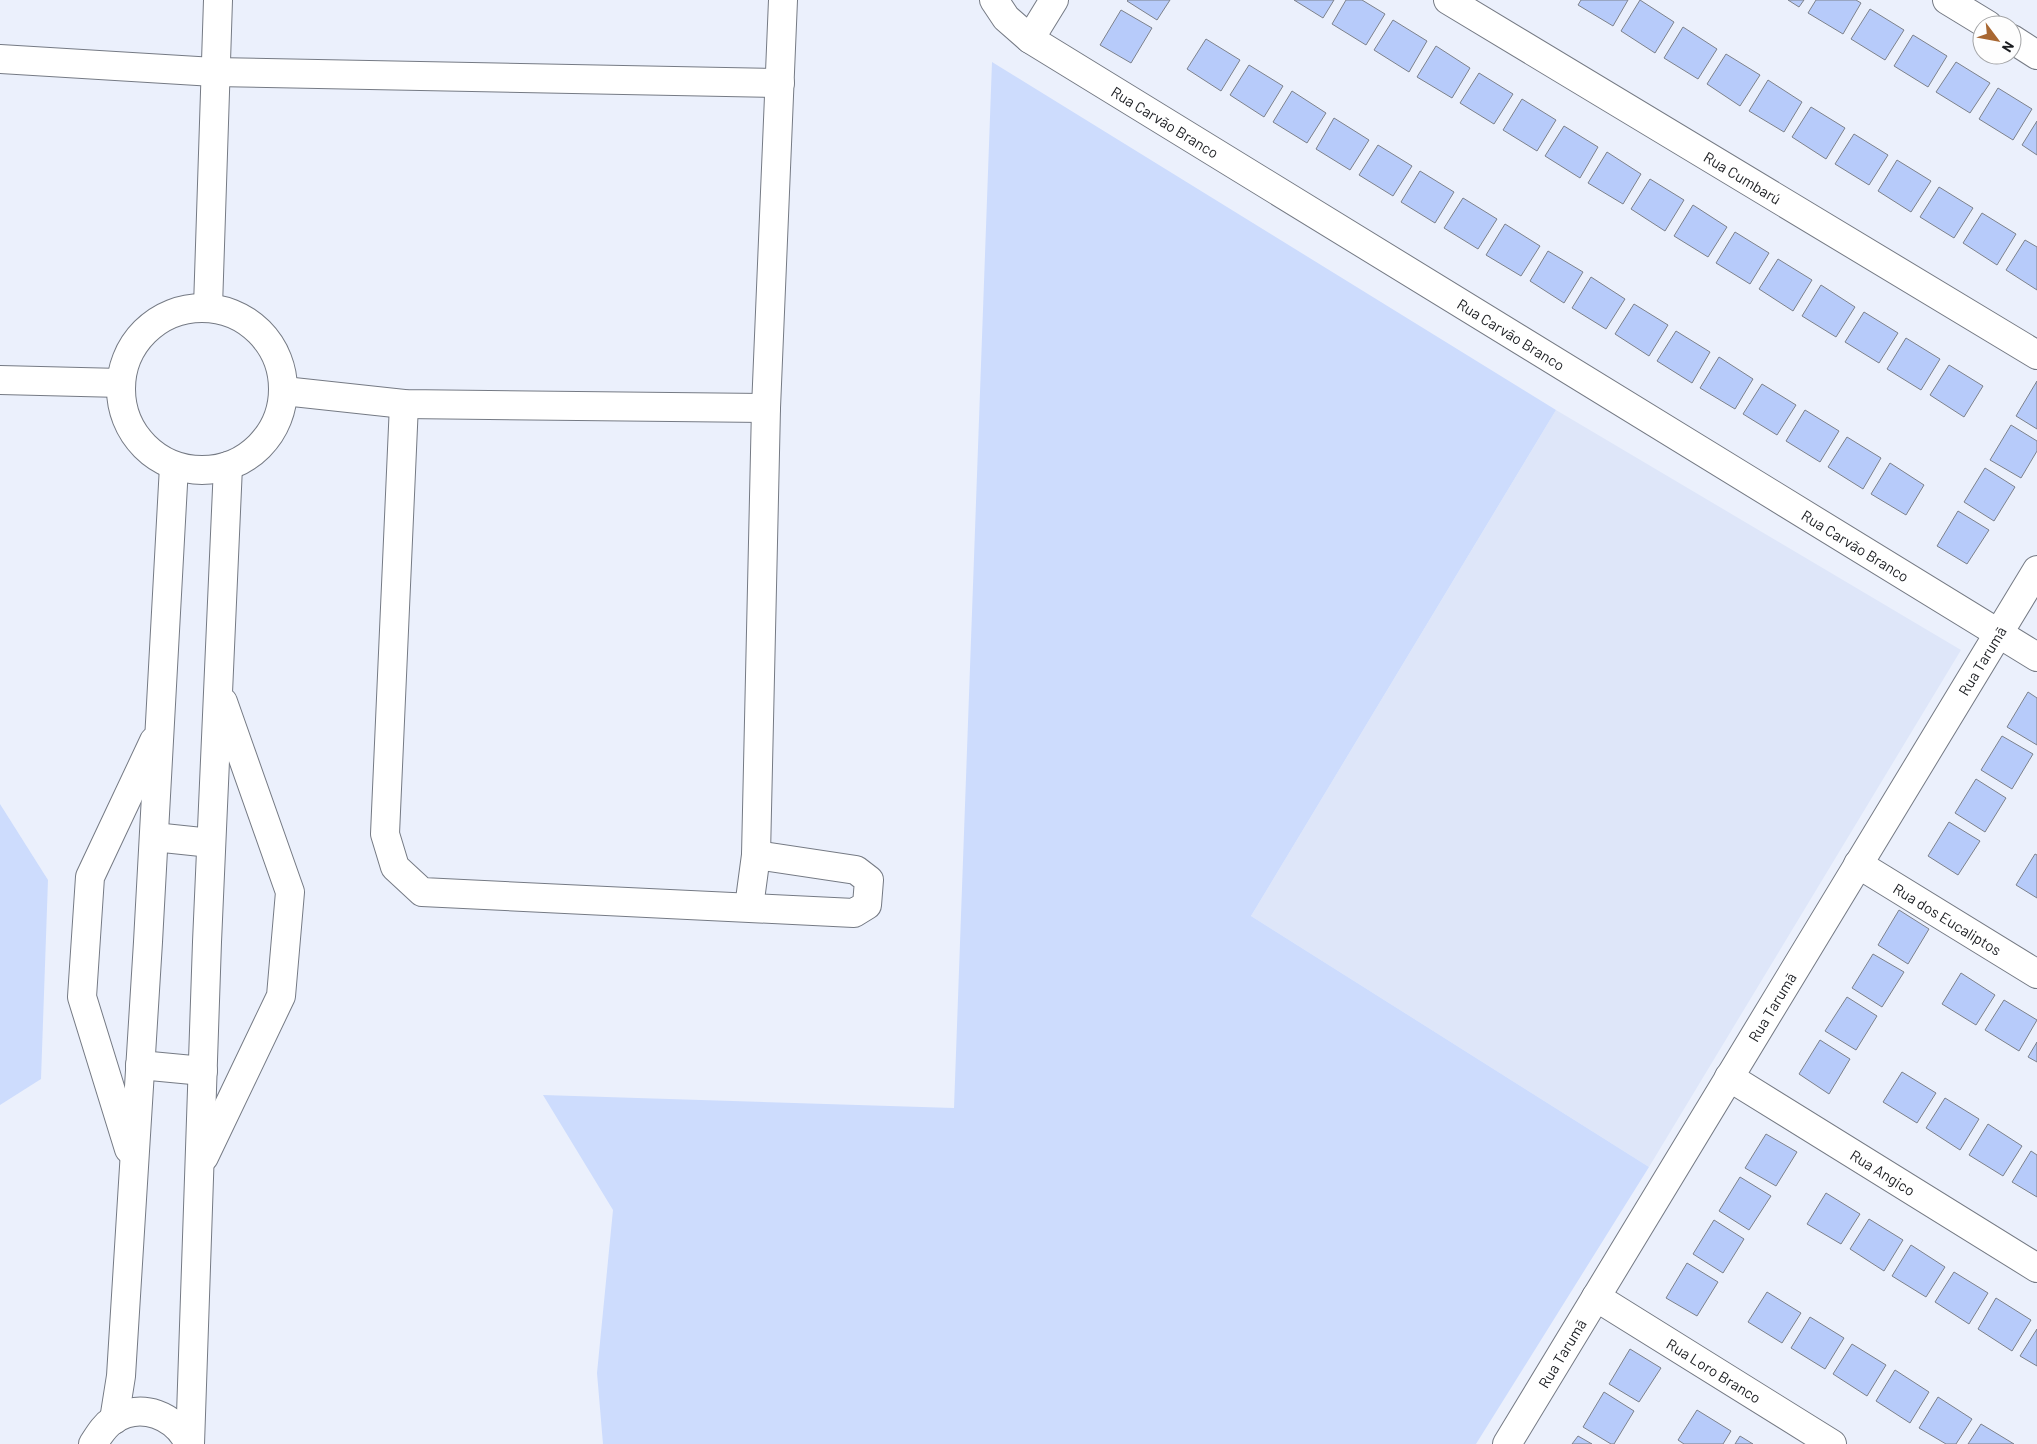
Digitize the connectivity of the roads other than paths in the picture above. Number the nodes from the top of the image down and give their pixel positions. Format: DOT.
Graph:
graph roads {
  1 [pos="218,0"];
  2 [pos="783,0"];
  3 [pos="994,0"];
  4 [pos="1054,0"];
  5 [pos="1448,0"];
  6 [pos="1947,0"];
  7 [pos="1972,15"];
  8 [pos="1030,39"];
  9 [pos="2022,45"];
  10 [pos="2037,54"];
  11 [pos="0,59"];
  12 [pos="214,72"];
  13 [pos="780,82"];
  14 [pos="208,307"];
  15 [pos="2037,355"];
  16 [pos="0,380"];
  17 [pos="121,383"];
  18 [pos="284,391"];
  19 [pos="404,404"];
  20 [pos="766,408"];
  21 [pos="174,466"];
  22 [pos="228,466"];
  23 [pos="2037,570"];
  24 [pos="1999,633"];
  25 [pos="2037,657"];
  26 [pos="218,689"];
  27 [pos="160,728"];
  28 [pos="154,837"];
  29 [pos="211,843"];
  30 [pos="756,855"];
  31 [pos="1858,864"];
  32 [pos="749,907"];
  33 [pos="2037,974"];
  34 [pos="140,1065"];
  35 [pos="203,1071"];
  36 [pos="1729,1077"];
  37 [pos="134,1166"];
  38 [pos="199,1168"];
  39 [pos="2037,1268"];
  40 [pos="1596,1297"];
  41 [pos="114,1420"];
  42 [pos="93,1444"];
  43 [pos="190,1444"];
  44 [pos="1507,1444"];
  45 [pos="1832,1444"];
  1 -- 12 [label="street"];
  2 -- 13 [label="street"];
  3 -- 8 [label="street, Rua Carvão Branco"];
  4 -- 8 [label="street"];
  5 -- 15 [label="street, Rua Cumbarú"];
  6 -- 7 [label="street"];
  8 -- 24 [label="street, Rua Carvão Branco"];
  9 -- 10 [label="street"];
  11 -- 12 [label="street"];
  12 -- 13 [label="street"];
  12 -- 14 [label="street"];
  13 -- 20 [label="street"];
  14 -- 17 [label="street"];
  14 -- 18 [label="street"];
  16 -- 17 [label="street"];
  17 -- 21 [label="street"];
  18 -- 19 [label="street"];
  18 -- 22 [label="street"];
  19 -- 20 [label="street"];
  19 -- 32 [label="street"];
  20 -- 30 [label="street"];
  21 -- 22 [label="street"];
  21 -- 27 [label="street"];
  22 -- 26 [label="street"];
  23 -- 24 [label="street, Rua Tarumã"];
  24 -- 25 [label="street, Rua Carvão Branco"];
  24 -- 31 [label="street, Rua Tarumã"];
  26 -- 29 [label="street"];
  26 -- 38 [label="street"];
  27 -- 28 [label="street"];
  27 -- 37 [label="street"];
  28 -- 29 [label="street"];
  28 -- 34 [label="street"];
  29 -- 35 [label="street"];
  30 -- 32 [label="street"];
  30 -- 32 [label="street"];
  31 -- 33 [label="street, Rua dos Eucaliptos"];
  31 -- 36 [label="street, Rua Tarumã"];
  34 -- 35 [label="street"];
  34 -- 37 [label="street"];
  35 -- 38 [label="street"];
  36 -- 39 [label="street, Rua Angico"];
  36 -- 40 [label="street, Rua Tarumã"];
  37 -- 41 [label="street"];
  38 -- 43 [label="street"];
  40 -- 44 [label="street, Rua Tarumã"];
  40 -- 45 [label="street, Rua Loro Branco"];
  41 -- 42 [label="street"];
  41 -- 43 [label="street"];
}
